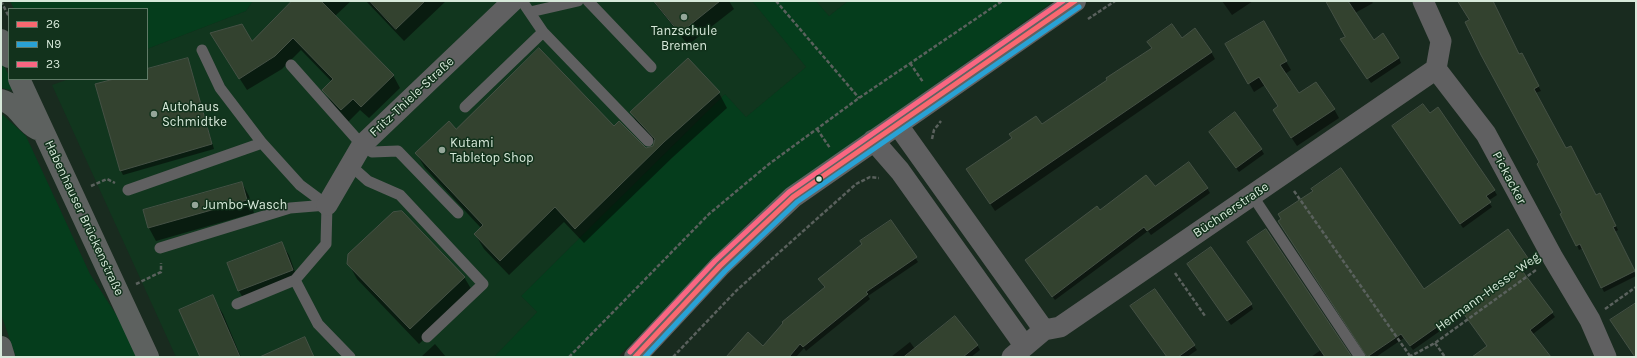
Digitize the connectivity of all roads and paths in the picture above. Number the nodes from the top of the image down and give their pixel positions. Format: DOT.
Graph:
graph roads {
  1 [pos="1,1"];
  2 [pos="522,1"];
  3 [pos="578,1"];
  4 [pos="588,1"];
  5 [pos="776,1"];
  6 [pos="1002,1"];
  7 [pos="1076,1"];
  8 [pos="1423,1"];
  9 [pos="521,6"];
  10 [pos="8,15"];
  11 [pos="543,32"];
  12 [pos="1,40"];
  13 [pos="202,50"];
  14 [pos="8,55"];
  15 [pos="291,65"];
  16 [pos="651,67"];
  17 [pos="1436,69"];
  18 [pos="19,80"];
  19 [pos="859,98"];
  20 [pos="1,100"];
  21 [pos="465,107"];
  22 [pos="897,124"];
  23 [pos="45,133"];
  24 [pos="873,140"];
  25 [pos="648,141"];
  26 [pos="262,143"];
  27 [pos="362,145"];
  28 [pos="349,164"];
  29 [pos="1283,174"];
  30 [pos="128,190"];
  31 [pos="73,194"];
  32 [pos="1252,195"];
  33 [pos="327,206"];
  34 [pos="458,213"];
  35 [pos="160,248"];
  36 [pos="1163,256"];
  37 [pos="1553,258"];
  38 [pos="295,280"];
  39 [pos="135,285"];
  40 [pos="1636,287"];
  41 [pos="237,304"];
  42 [pos="1205,316"];
  43 [pos="1590,320"];
  44 [pos="1044,330"];
  45 [pos="427,337"];
  46 [pos="1435,343"];
  47 [pos="1,347"];
  48 [pos="1018,351"];
  49 [pos="1409,356"];
  50 [pos="4,357"];
  51 [pos="148,357"];
  52 [pos="350,357"];
  53 [pos="569,357"];
  54 [pos="635,357"];
  55 [pos="1360,357"];
  56 [pos="1444,357"];
  57 [pos="1606,357"];
  1 -- 10 [label="path"];
  2 -- 9 [label="lane"];
  3 -- 9 [label="lane"];
  4 -- 16 [label="lane"];
  5 -- 19 [label="path"];
  6 -- 19 [label="path"];
  7 -- 22 [label="street"];
  8 -- 17 [label="street"];
  9 -- 11 [label="lane"];
  9 -- 27 [label="street, Fritz-Thiele-Straße"];
  11 -- 21 [label="lane"];
  11 -- 25 [label="lane"];
  12 -- 14 [label="main road"];
  13 -- 26 [label="lane"];
  15 -- 27 [label="lane"];
  17 -- 29 [label="street, Büchnerstraße"];
  17 -- 37 [label="street, Pickacker"];
  18 -- 23 [label="main road, Habenhauser Brückenstraße"];
  19 -- 53 [label="path"];
  20 -- 23 [label="main road"];
  22 -- 24 [label="street"];
  22 -- 44 [label="street"];
  23 -- 31 [label="main road, Habenhauser Brückenstraße"];
  24 -- 48 [label="street"];
  24 -- 54 [label="street"];
  26 -- 30 [label="lane"];
  26 -- 33 [label="lane"];
  27 -- 28 [label="street, Fritz-Thiele-Straße"];
  27 -- 34 [label="lane"];
  28 -- 33 [label="street, Fritz-Thiele-Straße"];
  28 -- 45 [label="lane"];
  29 -- 32 [label="street, Büchnerstraße"];
  29 -- 49 [label="path"];
  30 -- 31 [label="path"];
  31 -- 51 [label="main road, Habenhauser Brückenstraße"];
  32 -- 36 [label="street, Büchnerstraße"];
  32 -- 55 [label="lane"];
  33 -- 35 [label="lane"];
  33 -- 38 [label="lane"];
  35 -- 39 [label="path"];
  36 -- 42 [label="path"];
  36 -- 44 [label="street, Büchnerstraße"];
  37 -- 43 [label="street, Pickacker"];
  37 -- 46 [label="path, Hermann-Hesse-Weg"];
  38 -- 41 [label="lane"];
  38 -- 52 [label="lane"];
  40 -- 43 [label="path"];
  43 -- 57 [label="street, Pickacker"];
  44 -- 48 [label="street, Büchnerstraße"];
  46 -- 49 [label="path, Hermann-Hesse-Weg"];
  46 -- 56 [label="path, Hermann-Hesse-Weg"];
  47 -- 50 [label="main road"];
}
